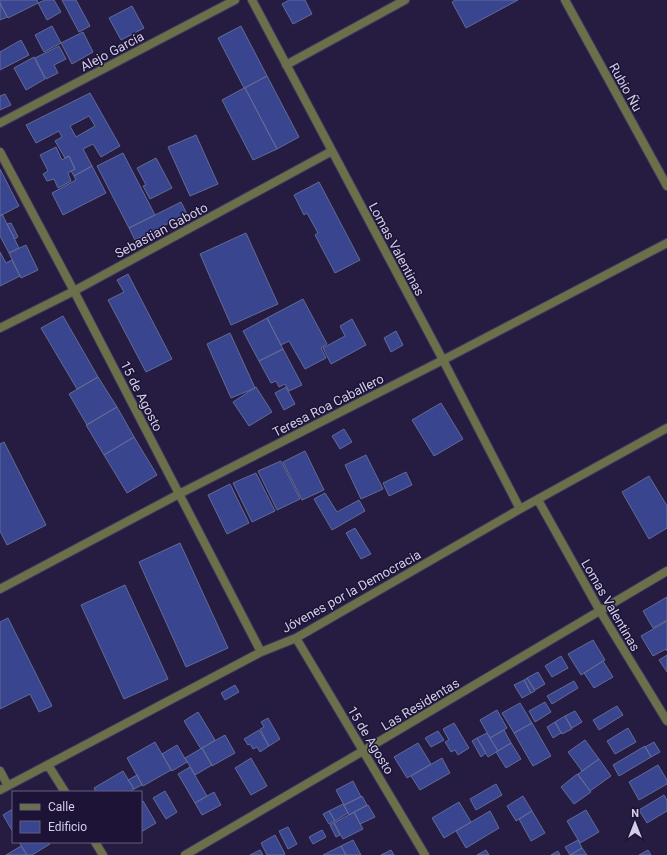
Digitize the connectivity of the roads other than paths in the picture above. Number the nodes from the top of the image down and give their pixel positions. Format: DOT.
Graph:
graph roads {
  1 [pos="235,0"];
  2 [pos="252,0"];
  3 [pos="405,0"];
  4 [pos="565,0"];
  5 [pos="286,65"];
  6 [pos="0,123"];
  7 [pos="332,151"];
  8 [pos="0,152"];
  9 [pos="664,176"];
  10 [pos="667,186"];
  11 [pos="667,243"];
  12 [pos="74,291"];
  13 [pos="0,328"];
  14 [pos="443,360"];
  15 [pos="667,428"];
  16 [pos="179,494"];
  17 [pos="538,500"];
  18 [pos="520,509"];
  19 [pos="667,571"];
  20 [pos="0,589"];
  21 [pos="600,611"];
  22 [pos="296,638"];
  23 [pos="261,652"];
  24 [pos="667,721"];
  25 [pos="363,752"];
  26 [pos="48,765"];
  27 [pos="0,771"];
  28 [pos="8,786"];
  29 [pos="0,790"];
  30 [pos="64,791"];
  31 [pos="96,843"];
  32 [pos="103,855"];
  33 [pos="185,855"];
  34 [pos="425,855"];
  1 -- 6 [label="street, Alejo García"];
  2 -- 5 [label="street, Lomas Valentinas"];
  3 -- 5 [label="street"];
  4 -- 9 [label="street, Rubio Ñu"];
  5 -- 7 [label="street, Lomas Valentinas"];
  7 -- 12 [label="street, Sebastian Gaboto"];
  7 -- 14 [label="street, Lomas Valentinas"];
  8 -- 12 [label="street, 15 de Agosto"];
  9 -- 10 [label="street, Rubio Ñu"];
  11 -- 14 [label="street, Teresa Roa Caballero"];
  12 -- 13 [label="street, Sebastian Gaboto"];
  12 -- 16 [label="street, 15 de Agosto"];
  14 -- 16 [label="street, Teresa Roa Caballero"];
  14 -- 18 [label="street, Lomas Valentinas"];
  15 -- 17 [label="street, Jóvenes por la Democracia"];
  16 -- 20 [label="street, Teresa Roa Caballero"];
  16 -- 23 [label="street, 15 de Agosto"];
  17 -- 18 [label="street, Jóvenes por la Democracia"];
  17 -- 21 [label="street, Lomas Valentinas"];
  18 -- 22 [label="street, Jóvenes por la Democracia"];
  19 -- 21 [label="street, Las Residentas"];
  21 -- 24 [label="street, Lomas Valentinas"];
  21 -- 25 [label="street, Las Residentas"];
  22 -- 23 [label="street, Jóvenes por la Democracia"];
  22 -- 25 [label="street, 15 de Agosto"];
  23 -- 26 [label="street, Jóvenes por la Democracia"];
  25 -- 33 [label="street, Las Residentas"];
  25 -- 34 [label="street, 15 de Agosto"];
  26 -- 28 [label="street, Jóvenes por la Democracia"];
  26 -- 30 [label="street"];
  27 -- 28 [label="street"];
  28 -- 29 [label="street, Jóvenes por la Democracia"];
  31 -- 32 [label="street"];
}
